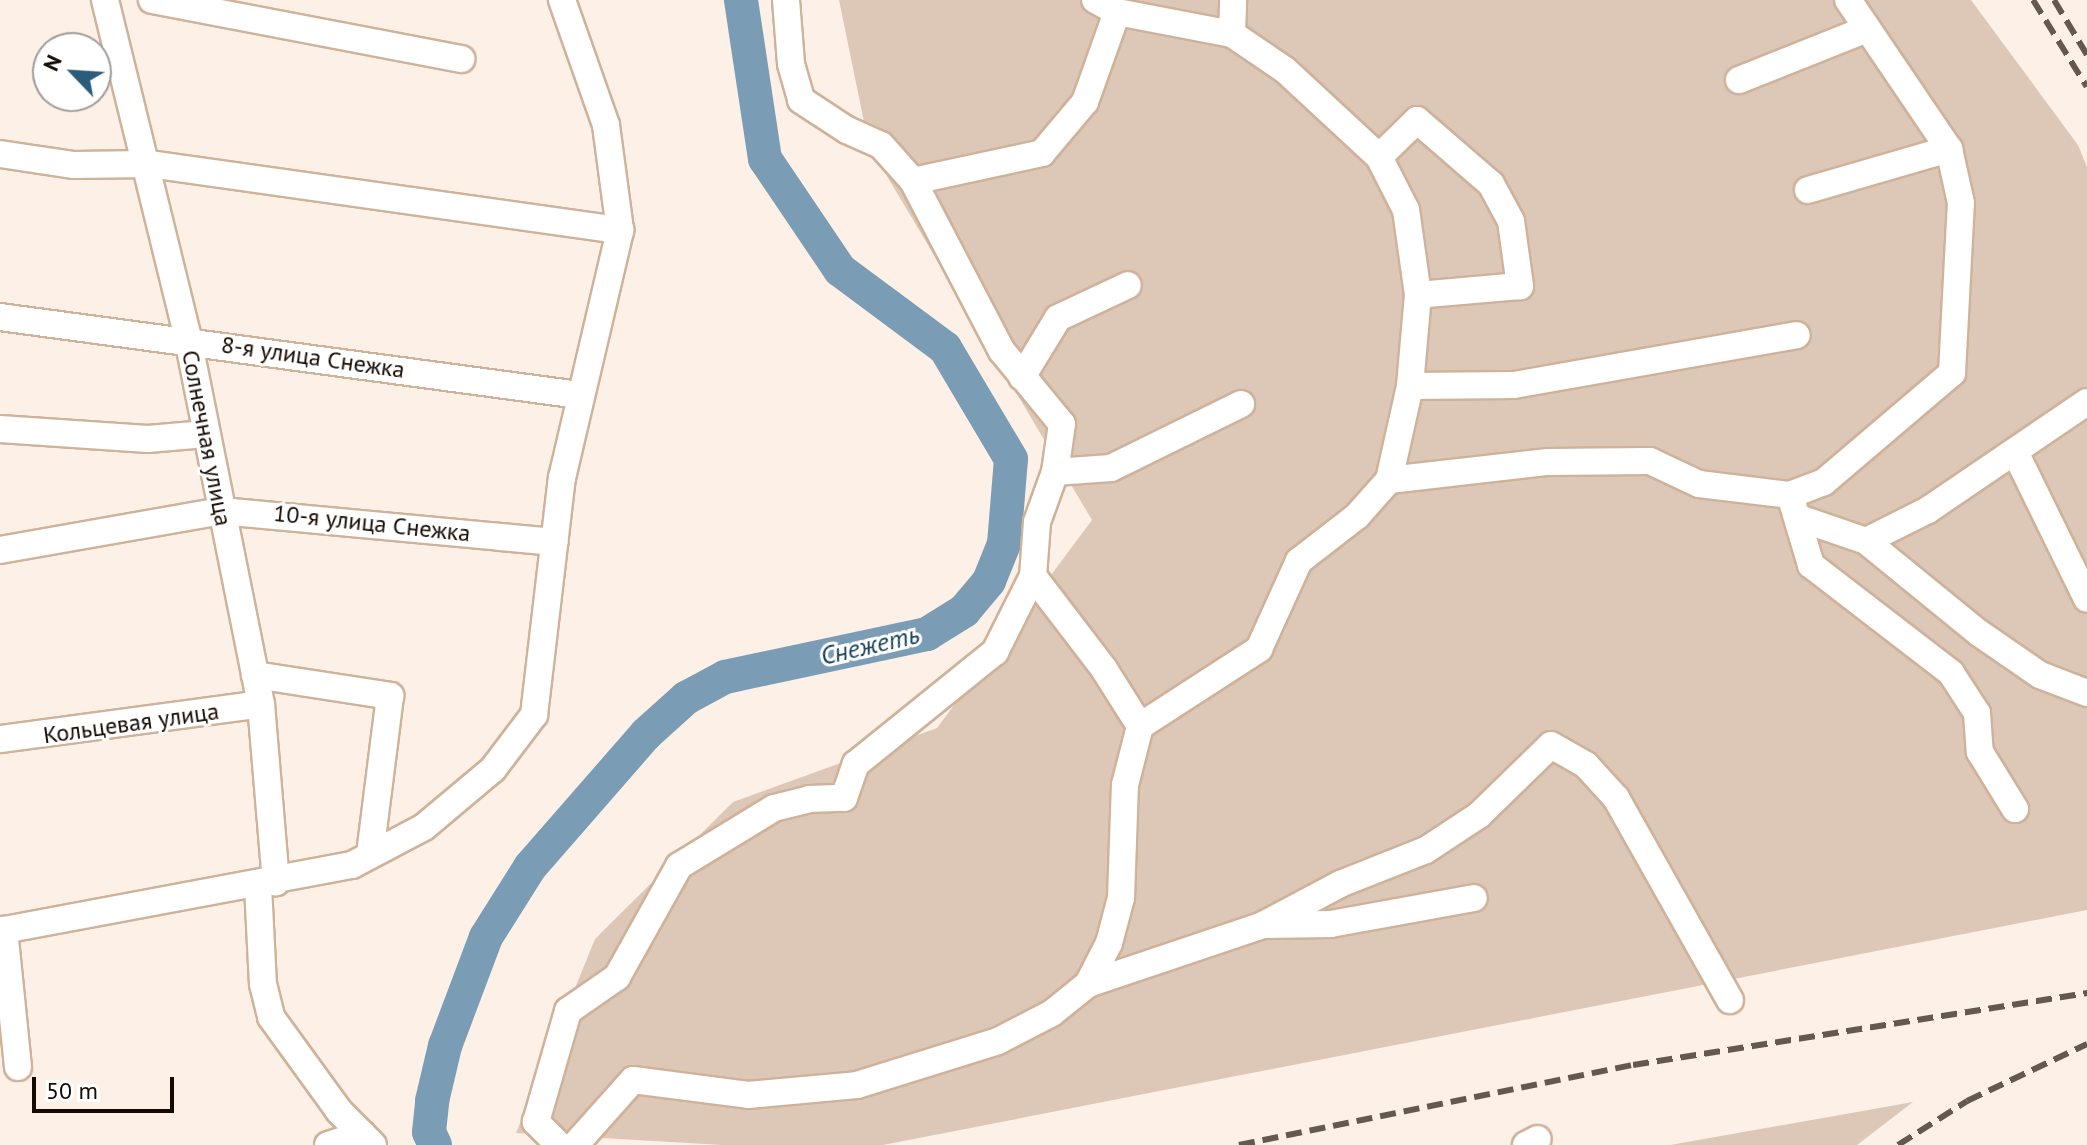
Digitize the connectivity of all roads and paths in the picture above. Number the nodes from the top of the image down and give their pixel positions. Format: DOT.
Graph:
graph roads {
  1 [pos="105,0"];
  2 [pos="152,0"];
  3 [pos="562,0"];
  4 [pos="786,0"];
  5 [pos="1233,0"];
  6 [pos="1848,0"];
  7 [pos="1106,6"];
  8 [pos="1867,29"];
  9 [pos="1232,34"];
  10 [pos="461,59"];
  11 [pos="1739,80"];
  12 [pos="1949,149"];
  13 [pos="0,154"];
  14 [pos="1379,157"];
  15 [pos="149,164"];
  16 [pos="913,181"];
  17 [pos="1808,190"];
  18 [pos="620,230"];
  19 [pos="1128,285"];
  20 [pos="1418,295"];
  21 [pos="0,317"];
  22 [pos="1797,335"];
  23 [pos="188,339"];
  24 [pos="1022,377"];
  25 [pos="1410,386"];
  26 [pos="579,395"];
  27 [pos="2087,402"];
  28 [pos="1241,404"];
  29 [pos="0,429"];
  30 [pos="206,434"];
  31 [pos="2016,454"];
  32 [pos="1055,472"];
  33 [pos="1389,480"];
  34 [pos="1795,506"];
  35 [pos="221,511"];
  36 [pos="1866,541"];
  37 [pos="555,542"];
  38 [pos="0,550"];
  39 [pos="1033,576"];
  40 [pos="2087,599"];
  41 [pos="255,675"];
  42 [pos="2087,693"];
  43 [pos="261,704"];
  44 [pos="1140,726"];
  45 [pos="0,739"];
  46 [pos="2015,809"];
  47 [pos="370,855"];
  48 [pos="267,884"];
  49 [pos="1474,898"];
  50 [pos="1263,925"];
  51 [pos="1088,984"];
  52 [pos="1730,1000"];
  53 [pos="18,1067"];
  54 [pos="368,1140"];
  55 [pos="328,1145"];
  56 [pos="559,1145"];
  57 [pos="575,1145"];
  1 -- 15 [label="street, Солнечная улица"];
  2 -- 10 [label="street"];
  3 -- 18 [label="street"];
  4 -- 16 [label="street"];
  5 -- 9 [label="street"];
  6 -- 8 [label="street"];
  7 -- 9 [label="street"];
  7 -- 16 [label="street"];
  8 -- 11 [label="street"];
  8 -- 12 [label="street"];
  9 -- 14 [label="street"];
  12 -- 17 [label="street"];
  12 -- 34 [label="street"];
  13 -- 15 [label="street"];
  14 -- 20 [label="street"];
  14 -- 20 [label="street"];
  15 -- 18 [label="street"];
  15 -- 23 [label="street, Солнечная улица"];
  16 -- 24 [label="street"];
  18 -- 26 [label="street"];
  19 -- 24 [label="street"];
  20 -- 25 [label="street"];
  21 -- 23 [label="street, 8-я улица Снежка"];
  22 -- 25 [label="street"];
  23 -- 26 [label="street, 8-я улица Снежка"];
  23 -- 30 [label="street, Солнечная улица"];
  24 -- 32 [label="street"];
  25 -- 33 [label="street"];
  26 -- 37 [label="street"];
  27 -- 31 [label="street"];
  28 -- 32 [label="street"];
  29 -- 30 [label="street"];
  30 -- 35 [label="street, Солнечная улица"];
  31 -- 36 [label="street"];
  31 -- 40 [label="street"];
  32 -- 39 [label="street"];
  33 -- 34 [label="street"];
  33 -- 44 [label="street"];
  34 -- 36 [label="street"];
  34 -- 46 [label="street"];
  35 -- 37 [label="street, 10-я улица Снежка"];
  35 -- 38 [label="street, 10-я улица Снежка"];
  35 -- 41 [label="street, Солнечная улица"];
  36 -- 42 [label="street"];
  37 -- 47 [label="street"];
  39 -- 44 [label="street"];
  39 -- 56 [label="street"];
  41 -- 43 [label="street, Солнечная улица"];
  41 -- 47 [label="street"];
  43 -- 45 [label="street, Кольцевая улица"];
  43 -- 48 [label="street, Солнечная улица"];
  44 -- 51 [label="street"];
  47 -- 48 [label="street"];
  48 -- 53 [label="street"];
  48 -- 54 [label="street, Солнечная улица"];
  49 -- 50 [label="street"];
  50 -- 51 [label="street"];
  50 -- 52 [label="street"];
  51 -- 57 [label="street"];
  54 -- 55 [label="street"];
}
